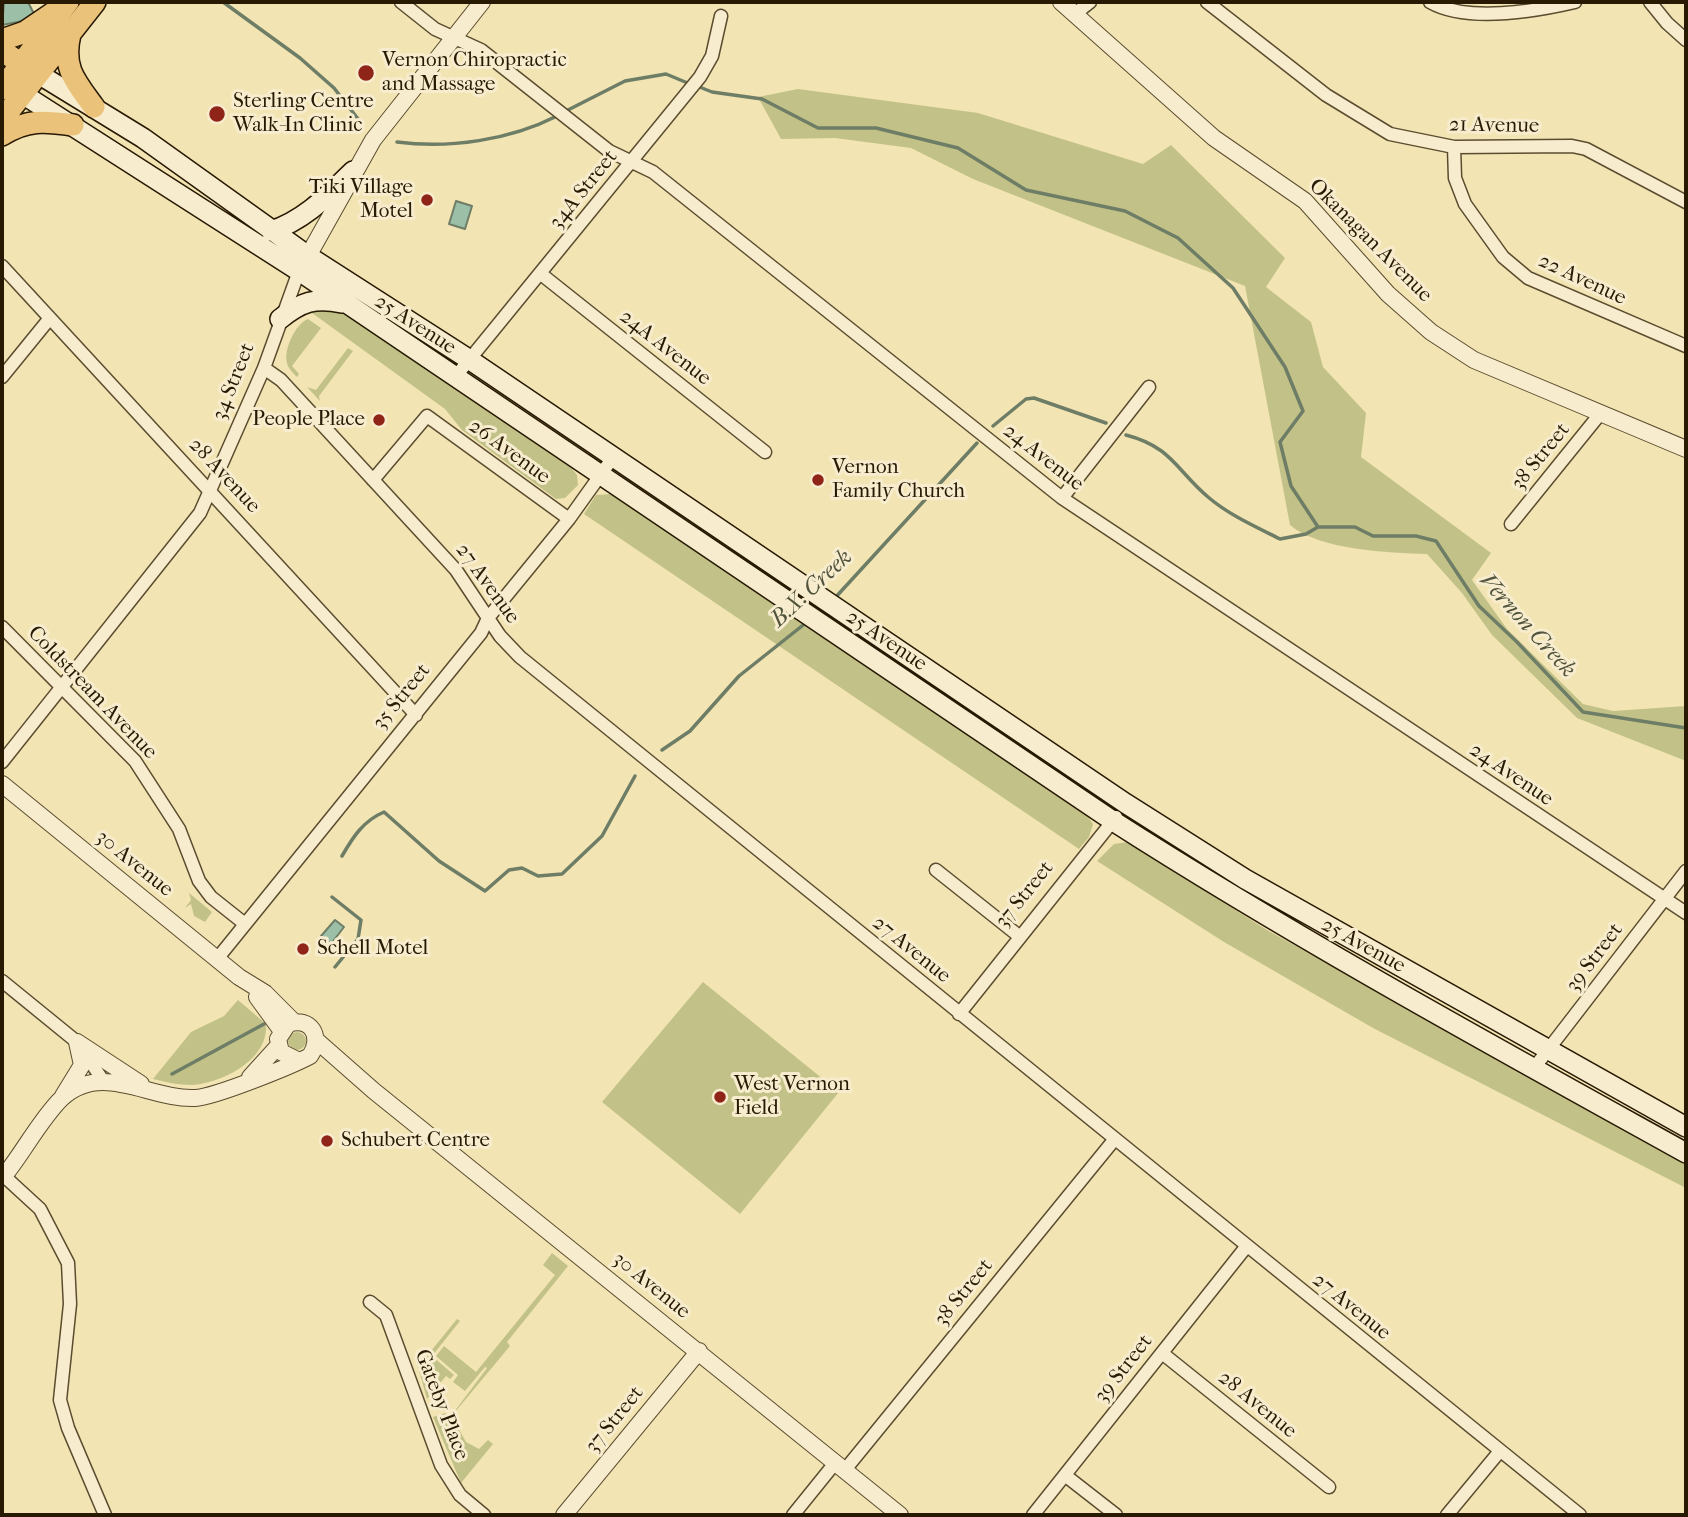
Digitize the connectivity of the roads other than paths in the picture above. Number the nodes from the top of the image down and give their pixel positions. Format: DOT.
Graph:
graph roads {
  1 [pos="95,2"];
  2 [pos="401,2"];
  3 [pos="482,2"];
  4 [pos="1061,2"];
  5 [pos="1090,2"];
  6 [pos="1207,2"];
  7 [pos="1430,2"];
  8 [pos="1575,2"];
  9 [pos="1650,2"];
  10 [pos="67,3"];
  11 [pos="1076,13"];
  12 [pos="721,16"];
  13 [pos="70,33"];
  14 [pos="453,37"];
  15 [pos="2,40"];
  16 [pos="1686,40"];
  17 [pos="2,51"];
  18 [pos="29,68"];
  19 [pos="8,87"];
  20 [pos="94,107"];
  21 [pos="2,120"];
  22 [pos="73,125"];
  23 [pos="2,135"];
  24 [pos="1454,147"];
  25 [pos="632,161"];
  26 [pos="353,171"];
  27 [pos="1686,202"];
  28 [pos="271,231"];
  29 [pos="304,264"];
  30 [pos="2,266"];
  31 [pos="541,274"];
  32 [pos="350,305"];
  33 [pos="50,318"];
  34 [pos="280,319"];
  35 [pos="1686,345"];
  36 [pos="470,359"];
  37 [pos="264,368"];
  38 [pos="456,376"];
  39 [pos="2,377"];
  40 [pos="1149,387"];
  41 [pos="1600,414"];
  42 [pos="1686,449"];
  43 [pos="765,452"];
  44 [pos="614,456"];
  45 [pos="600,473"];
  46 [pos="373,480"];
  47 [pos="212,491"];
  48 [pos="1062,498"];
  49 [pos="569,519"];
  50 [pos="1511,524"];
  51 [pos="488,618"];
  52 [pos="2,627"];
  53 [pos="61,690"];
  54 [pos="416,715"];
  55 [pos="2,762"];
  56 [pos="2,784"];
  57 [pos="1125,803"];
  58 [pos="1113,821"];
  59 [pos="936,870"];
  60 [pos="1686,871"];
  61 [pos="1663,901"];
  62 [pos="1686,914"];
  63 [pos="245,924"];
  64 [pos="1019,936"];
  65 [pos="217,959"];
  66 [pos="2,981"];
  67 [pos="958,1014"];
  68 [pos="285,1032"];
  69 [pos="77,1042"];
  70 [pos="1548,1050"];
  71 [pos="309,1051"];
  72 [pos="1534,1068"];
  73 [pos="246,1081"];
  74 [pos="104,1082"];
  75 [pos="149,1090"];
  76 [pos="62,1098"];
  77 [pos="1686,1127"];
  78 [pos="1114,1140"];
  79 [pos="1686,1153"];
  80 [pos="3,1176"];
  81 [pos="1246,1247"];
  82 [pos="370,1302"];
  83 [pos="698,1351"];
  84 [pos="1162,1353"];
  85 [pos="1500,1451"];
  86 [pos="840,1466"];
  87 [pos="1066,1476"];
  88 [pos="1329,1487"];
  89 [pos="105,1515"];
  90 [pos="484,1515"];
  91 [pos="564,1515"];
  92 [pos="793,1515"];
  93 [pos="900,1515"];
  94 [pos="1033,1515"];
  95 [pos="1116,1515"];
  96 [pos="1447,1515"];
  97 [pos="1580,1515"];
  1 -- 13 [label="main road"];
  2 -- 14 [label="street, 24 Avenue"];
  3 -- 14 [label="street, 34 Street"];
  4 -- 11 [label="street, Okanagan Avenue"];
  5 -- 11 [label="street"];
  6 -- 24 [label="street, 21 Avenue"];
  7 -- 8 [label="street"];
  9 -- 16 [label="street"];
  10 -- 15 [label="main road"];
  10 -- 18 [label="main road"];
  11 -- 41 [label="street, Okanagan Avenue"];
  12 -- 25 [label="street, 34A Street"];
  13 -- 18 [label="main road"];
  13 -- 20 [label="main road"];
  14 -- 25 [label="street, 24 Avenue"];
  14 -- 26 [label="street, 34 Street"];
  17 -- 18 [label="main road, 25 Avenue"];
  18 -- 19 [label="main road"];
  18 -- 20 [label="main road, 25 Avenue"];
  19 -- 21 [label="main road"];
  19 -- 22 [label="main road, 25 Avenue"];
  20 -- 28 [label="main road, 25 Avenue"];
  22 -- 23 [label="main road"];
  22 -- 29 [label="main road, 25 Avenue"];
  24 -- 27 [label="street, 21 Avenue"];
  24 -- 35 [label="street, 22 Avenue"];
  25 -- 31 [label="street, 34A Street"];
  25 -- 48 [label="street, 24 Avenue"];
  26 -- 28 [label="main road"];
  26 -- 29 [label="street, 34 Street"];
  28 -- 29 [label="main road, 25 Avenue"];
  29 -- 32 [label="main road, 25 Avenue"];
  29 -- 34 [label="street, 34 Street"];
  29 -- 36 [label="main road, 25 Avenue"];
  30 -- 33 [label="street, 28 Avenue"];
  31 -- 36 [label="street, 34A Street"];
  31 -- 43 [label="street, 24A Avenue"];
  32 -- 34 [label="main road"];
  32 -- 38 [label="main road, 25 Avenue"];
  33 -- 39 [label="street"];
  33 -- 47 [label="street, 28 Avenue"];
  34 -- 37 [label="street, 34 Street"];
  36 -- 38 [label="street, 34A Street"];
  36 -- 44 [label="main road, 25 Avenue"];
  37 -- 46 [label="street, 27 Avenue"];
  37 -- 47 [label="street, 34 Street"];
  38 -- 45 [label="main road, 25 Avenue"];
  40 -- 48 [label="street"];
  41 -- 42 [label="street, Okanagan Avenue"];
  41 -- 50 [label="street, 38 Street"];
  44 -- 45 [label="street, 35 Street"];
  44 -- 57 [label="main road, 25 Avenue"];
  45 -- 49 [label="street, 35 Street"];
  45 -- 58 [label="main road, 25 Avenue"];
  46 -- 49 [label="street, 26 Avenue"];
  46 -- 51 [label="street, 27 Avenue"];
  47 -- 53 [label="street, 34 Street"];
  47 -- 54 [label="street, 28 Avenue"];
  48 -- 61 [label="street, 24 Avenue"];
  49 -- 51 [label="street, 35 Street"];
  51 -- 54 [label="street, 35 Street"];
  51 -- 67 [label="street, 27 Avenue"];
  52 -- 53 [label="street, Coldstream Avenue"];
  53 -- 55 [label="street, 34 Street"];
  53 -- 63 [label="street, Coldstream Avenue"];
  54 -- 63 [label="street, 35 Street"];
  56 -- 65 [label="street, 30 Avenue"];
  57 -- 58 [label="street, 37 Street"];
  57 -- 70 [label="main road, 25 Avenue"];
  58 -- 64 [label="street, 37 Street"];
  58 -- 72 [label="main road, 25 Avenue"];
  59 -- 64 [label="street"];
  60 -- 61 [label="street, 39 Street"];
  61 -- 62 [label="street, 24 Avenue"];
  61 -- 70 [label="street, 39 Street"];
  63 -- 65 [label="street, 35 Street"];
  64 -- 67 [label="street, 37 Street"];
  65 -- 68 [label="street, 30 Avenue"];
  66 -- 69 [label="street"];
  67 -- 78 [label="street, 27 Avenue"];
  68 -- 71 [label="street"];
  68 -- 71 [label="street"];
  68 -- 73 [label="street"];
  69 -- 74 [label="street"];
  69 -- 75 [label="street"];
  69 -- 76 [label="street"];
  70 -- 72 [label="street, 39 Street"];
  70 -- 77 [label="main road, 25 Avenue"];
  71 -- 73 [label="street"];
  71 -- 83 [label="street, 30 Avenue"];
  72 -- 79 [label="main road, 25 Avenue"];
  73 -- 75 [label="street"];
  74 -- 75 [label="street"];
  74 -- 76 [label="street"];
  76 -- 80 [label="street"];
  78 -- 81 [label="street, 27 Avenue"];
  78 -- 86 [label="street, 38 Street"];
  80 -- 89 [label="street"];
  81 -- 84 [label="street, 39 Street"];
  81 -- 85 [label="street, 27 Avenue"];
  82 -- 90 [label="street, Gateby Place"];
  83 -- 86 [label="street, 30 Avenue"];
  83 -- 91 [label="street, 37 Street"];
  84 -- 87 [label="street, 39 Street"];
  84 -- 88 [label="street, 28 Avenue"];
  85 -- 96 [label="street"];
  85 -- 97 [label="street, 27 Avenue"];
  86 -- 92 [label="street, 38 Street"];
  86 -- 93 [label="street, 30 Avenue"];
  87 -- 94 [label="street, 39 Street"];
  87 -- 95 [label="street"];
}
